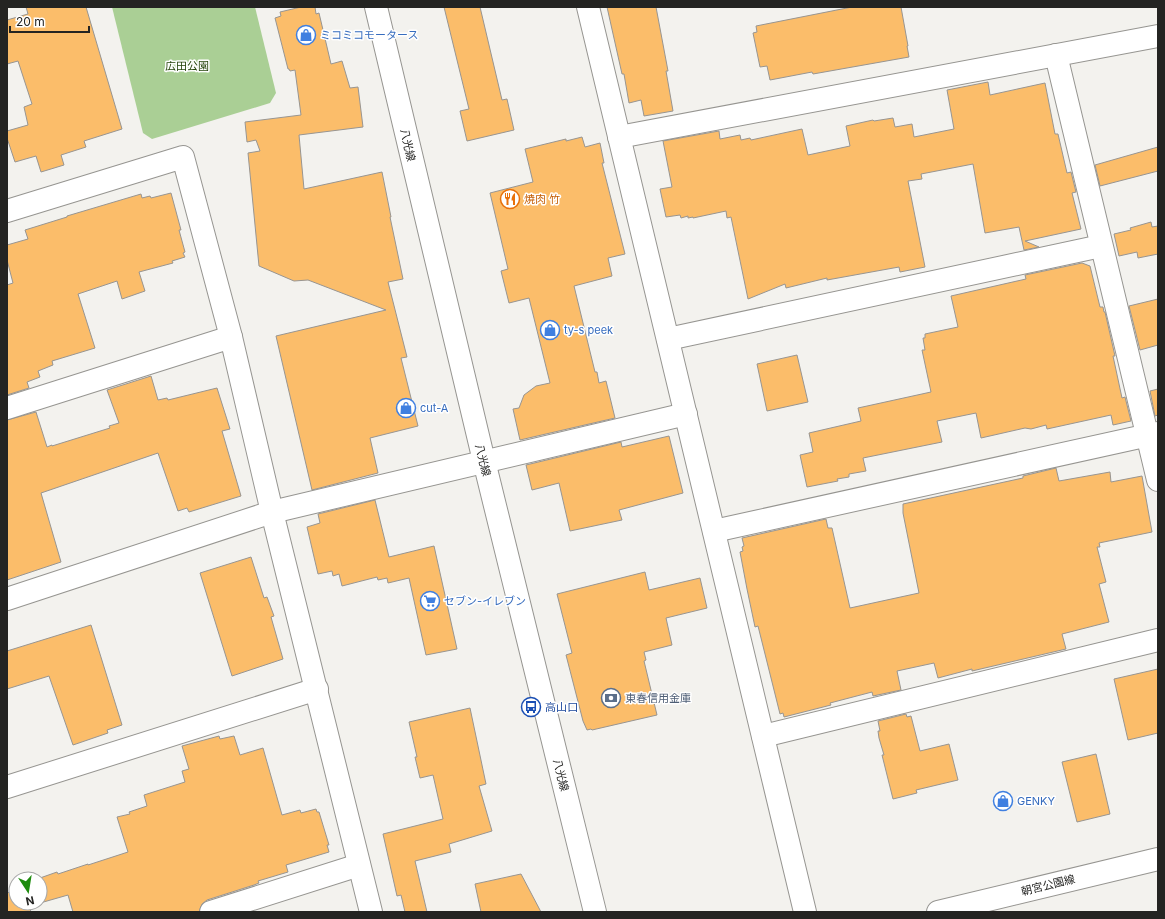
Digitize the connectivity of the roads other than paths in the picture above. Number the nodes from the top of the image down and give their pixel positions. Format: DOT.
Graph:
graph roads {
  1 [pos="376,7"];
  2 [pos="588,7"];
  3 [pos="1158,36"];
  4 [pos="1056,55"];
  5 [pos="619,137"];
  6 [pos="7,211"];
  7 [pos="1101,246"];
  8 [pos="231,337"];
  9 [pos="668,339"];
  10 [pos="7,408"];
  11 [pos="686,414"];
  12 [pos="1152,434"];
  13 [pos="484,461"];
  14 [pos="1158,480"];
  15 [pos="272,512"];
  16 [pos="714,531"];
  17 [pos="7,599"];
  18 [pos="1158,640"];
  19 [pos="317,689"];
  20 [pos="763,736"];
  21 [pos="7,787"];
  22 [pos="1158,859"];
  23 [pos="359,865"];
  24 [pos="211,912"];
  25 [pos="371,912"];
  26 [pos="595,912"];
  27 [pos="805,912"];
  28 [pos="938,912"];
  1 -- 13 [label="street, 八光線"];
  2 -- 5 [label="street"];
  3 -- 4 [label="street"];
  4 -- 5 [label="street"];
  4 -- 7 [label="street"];
  5 -- 9 [label="street"];
  6 -- 8 [label="street"];
  7 -- 9 [label="street"];
  7 -- 12 [label="street"];
  8 -- 10 [label="street"];
  8 -- 15 [label="street"];
  9 -- 11 [label="street"];
  11 -- 13 [label="street"];
  11 -- 16 [label="street"];
  12 -- 14 [label="street"];
  12 -- 16 [label="street"];
  13 -- 15 [label="street"];
  13 -- 26 [label="street, 八光線"];
  15 -- 17 [label="street"];
  15 -- 19 [label="street"];
  16 -- 20 [label="street"];
  18 -- 20 [label="street"];
  19 -- 21 [label="street"];
  19 -- 23 [label="street"];
  20 -- 27 [label="street"];
  22 -- 28 [label="street, 朝宮公園線"];
  23 -- 24 [label="street"];
  23 -- 25 [label="street"];
}
